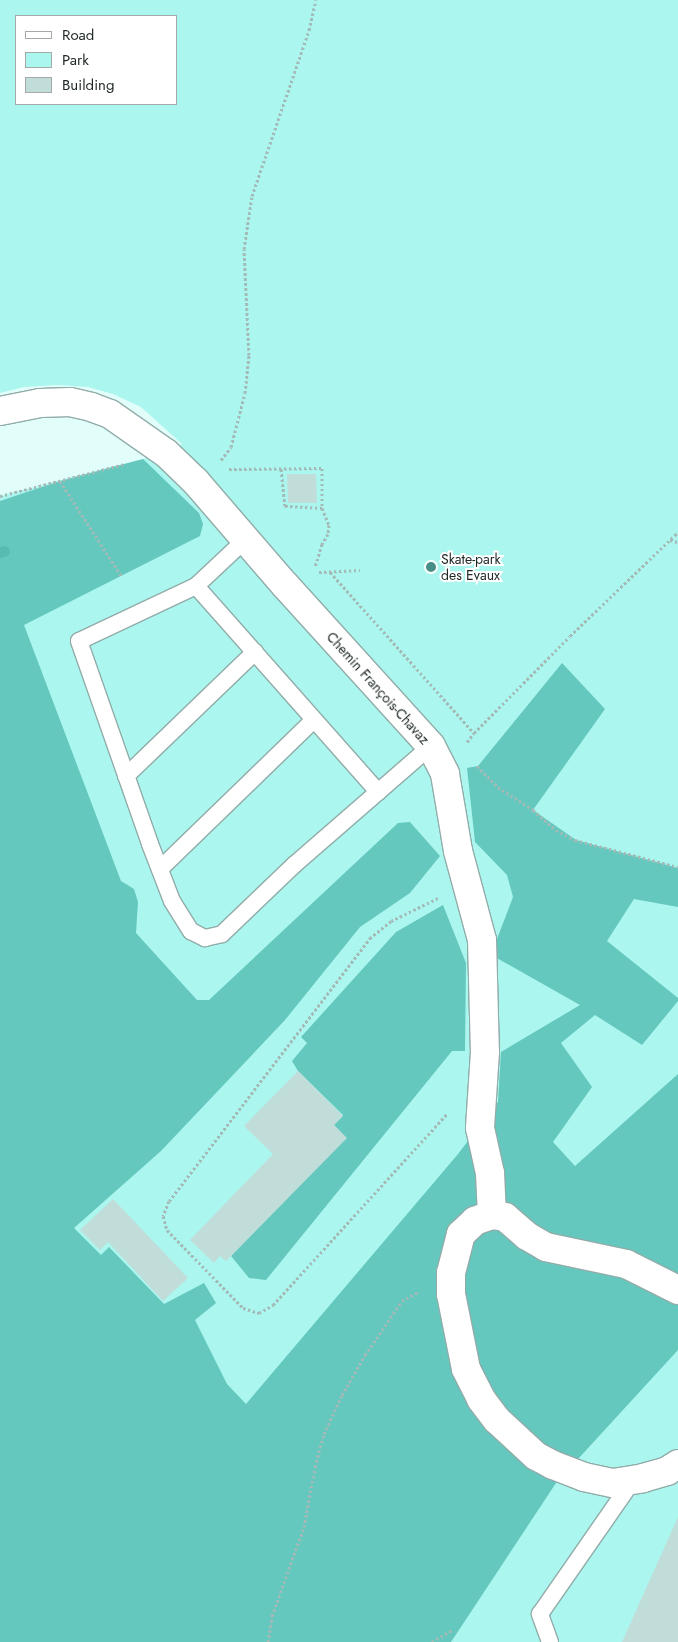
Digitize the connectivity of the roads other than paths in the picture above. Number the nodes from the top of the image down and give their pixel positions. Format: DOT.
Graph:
graph roads {
  1 [pos="0,411"];
  2 [pos="246,539"];
  3 [pos="196,586"];
  4 [pos="255,652"];
  5 [pos="314,720"];
  6 [pos="431,746"];
  7 [pos="126,776"];
  8 [pos="378,792"];
  9 [pos="160,869"];
  10 [pos="492,1215"];
  11 [pos="678,1290"];
  12 [pos="678,1464"];
  13 [pos="633,1480"];
  14 [pos="550,1642"];
  1 -- 2 [label="street, Chemin François-Chavaz"];
  2 -- 3 [label="lane"];
  2 -- 6 [label="street, Chemin François-Chavaz"];
  3 -- 4 [label="lane"];
  3 -- 7 [label="lane"];
  4 -- 5 [label="lane"];
  4 -- 7 [label="lane"];
  5 -- 8 [label="lane"];
  5 -- 9 [label="lane"];
  6 -- 8 [label="lane"];
  6 -- 10 [label="street, Chemin François-Chavaz"];
  7 -- 9 [label="lane"];
  8 -- 9 [label="lane"];
  10 -- 11 [label="street"];
  10 -- 13 [label="street"];
  12 -- 13 [label="street"];
  13 -- 14 [label="lane"];
}
